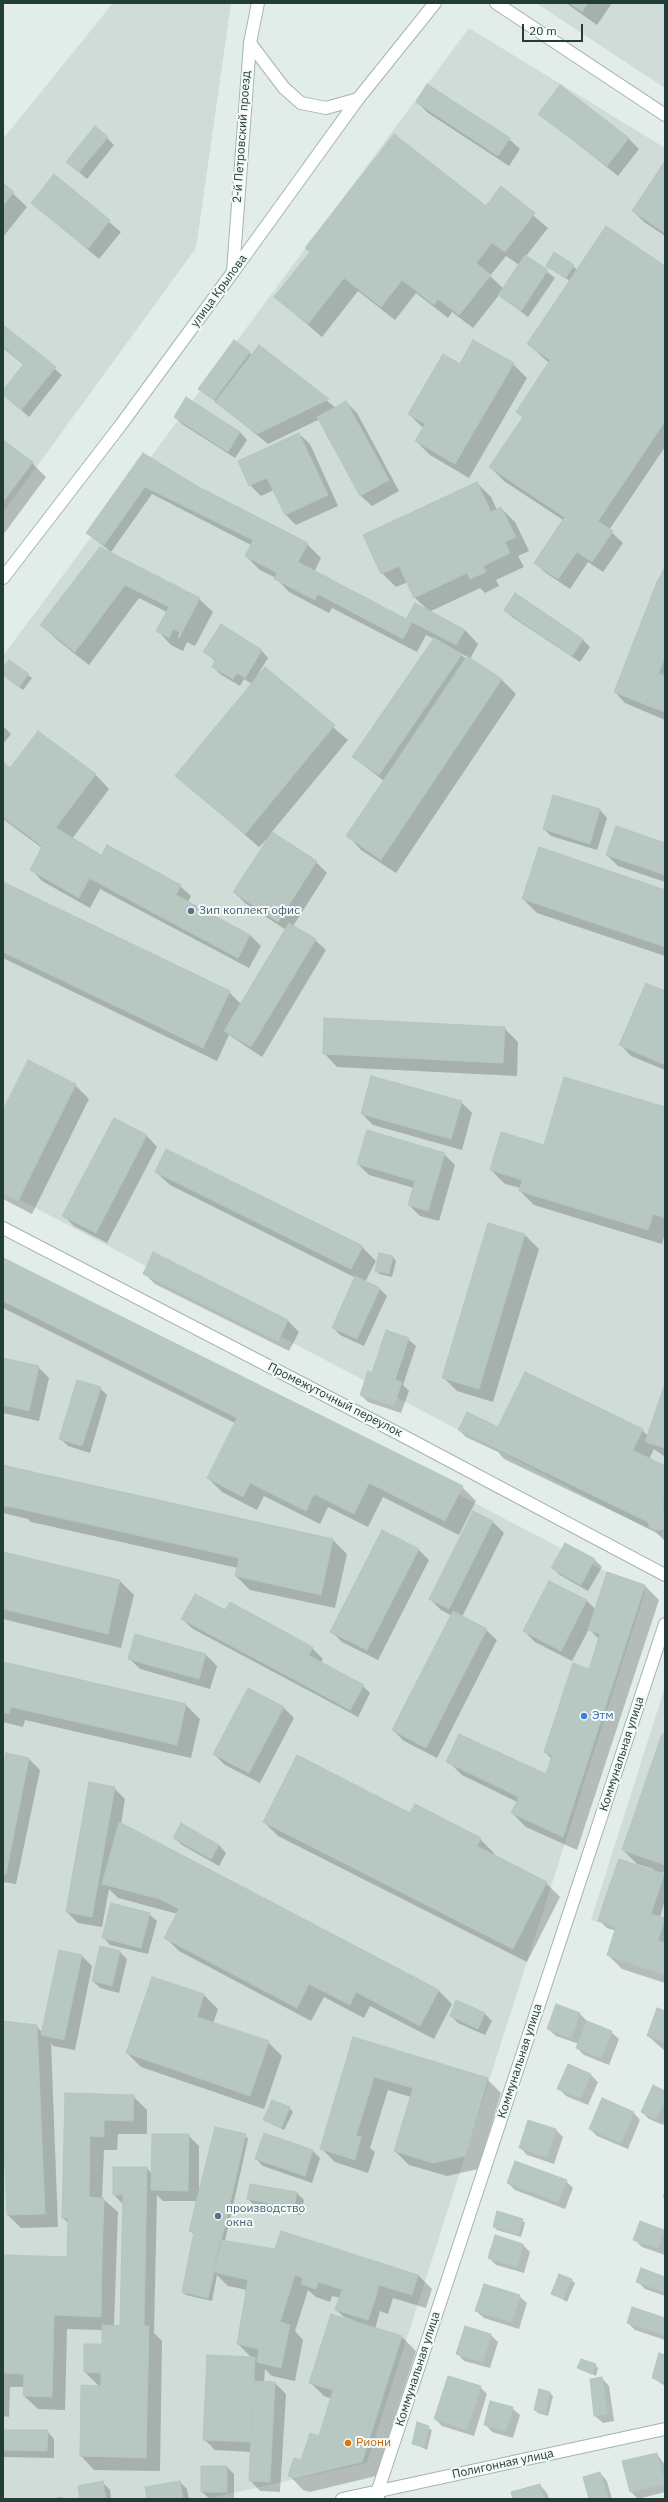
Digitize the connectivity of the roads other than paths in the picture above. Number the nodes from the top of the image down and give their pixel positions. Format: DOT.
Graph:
graph roads {
  1 [pos="258,3"];
  2 [pos="435,3"];
  3 [pos="496,3"];
  4 [pos="250,43"];
  5 [pos="358,99"];
  6 [pos="665,114"];
  7 [pos="233,272"];
  8 [pos="3,578"];
  9 [pos="3,1228"];
  10 [pos="665,1575"];
  11 [pos="665,1624"];
  12 [pos="665,2429"];
  13 [pos="378,2495"];
  14 [pos="342,2499"];
  1 -- 4 [label="street, 2-й Петровский проезд"];
  2 -- 5 [label="street, улица Крылова"];
  3 -- 6 [label="street"];
  4 -- 5 [label="street"];
  4 -- 7 [label="street, 2-й Петровский проезд"];
  5 -- 7 [label="street, улица Крылова"];
  7 -- 8 [label="street, улица Крылова"];
  9 -- 10 [label="street, Промежуточный переулок"];
  11 -- 13 [label="street, Коммунальная улица"];
  12 -- 13 [label="street, Полигонная улица"];
  13 -- 14 [label="street, Полигонная улица"];
}
